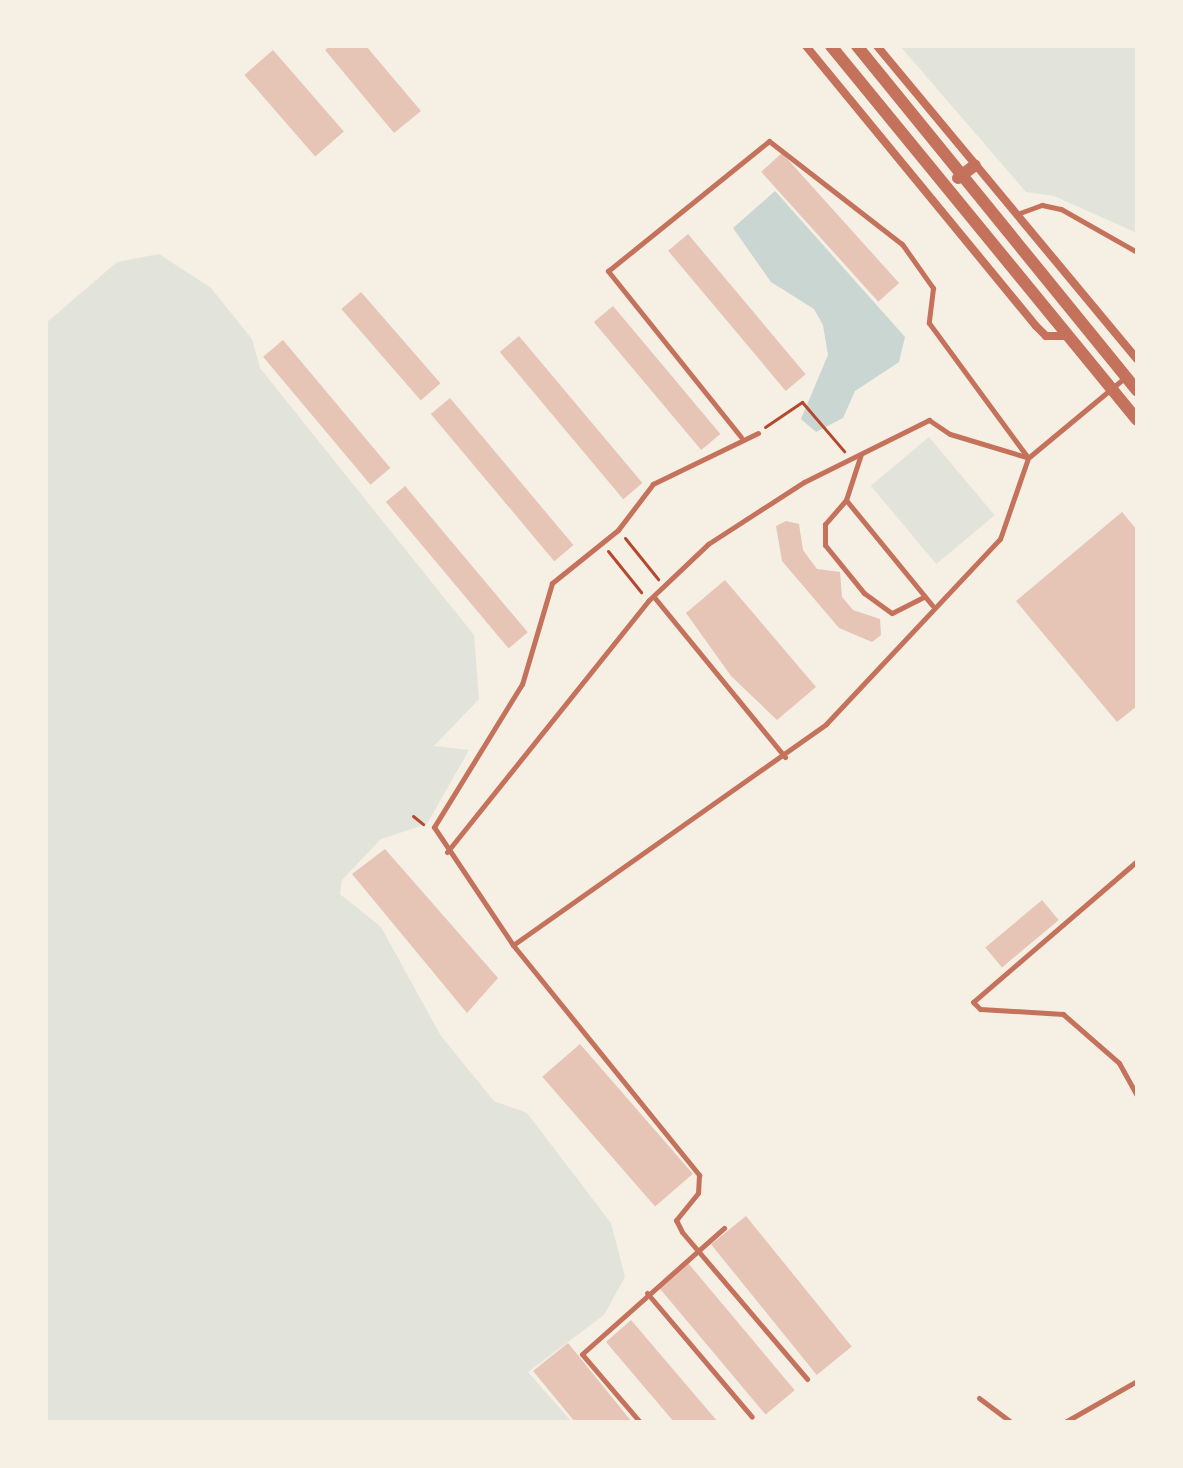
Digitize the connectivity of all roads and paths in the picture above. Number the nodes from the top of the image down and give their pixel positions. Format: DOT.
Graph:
graph roads {
  1 [pos="806,46"];
  2 [pos="831,46"];
  3 [pos="857,46"];
  4 [pos="877,46"];
  5 [pos="975,165"];
  6 [pos="961,175"];
  7 [pos="946,188"];
  8 [pos="1016,214"];
  9 [pos="1137,252"];
  10 [pos="1067,336"];
  11 [pos="1137,359"];
  12 [pos="1125,377"];
  13 [pos="1111,390"];
  14 [pos="1137,391"];
  15 [pos="1137,420"];
  16 [pos="758,433"];
  17 [pos="741,437"];
  18 [pos="861,453"];
  19 [pos="849,457"];
  20 [pos="1028,458"];
  21 [pos="846,500"];
  22 [pos="618,530"];
  23 [pos="602,543"];
  24 [pos="665,588"];
  25 [pos="924,597"];
  26 [pos="651,599"];
  27 [pos="932,605"];
  28 [pos="785,757"];
  29 [pos="413,816"];
  30 [pos="434,827"];
  31 [pos="447,852"];
  32 [pos="1137,861"];
  33 [pos="513,945"];
  34 [pos="1137,1096"];
  35 [pos="724,1228"];
  36 [pos="698,1251"];
  37 [pos="647,1293"];
  38 [pos="807,1379"];
  39 [pos="1137,1381"];
  40 [pos="979,1398"];
  41 [pos="752,1417"];
  42 [pos="640,1422"];
  43 [pos="1011,1422"];
  44 [pos="1065,1422"];
  1 -- 10 [label="street"];
  2 -- 7 [label="street"];
  3 -- 6 [label="street"];
  4 -- 5 [label="street"];
  5 -- 6 [label="street"];
  5 -- 8 [label="street"];
  6 -- 7 [label="street"];
  6 -- 12 [label="street"];
  7 -- 10 [label="street"];
  8 -- 9 [label="lane"];
  8 -- 11 [label="street"];
  10 -- 13 [label="street"];
  12 -- 13 [label="lane"];
  12 -- 14 [label="street"];
  13 -- 15 [label="street"];
  13 -- 20 [label="lane"];
  16 -- 17 [label="lane"];
  16 -- 19 [label="path"];
  17 -- 20 [label="lane"];
  17 -- 22 [label="lane"];
  18 -- 19 [label="lane"];
  18 -- 20 [label="lane"];
  18 -- 21 [label="lane"];
  19 -- 24 [label="lane"];
  20 -- 27 [label="lane"];
  21 -- 25 [label="lane"];
  21 -- 25 [label="lane"];
  22 -- 23 [label="lane"];
  22 -- 24 [label="path"];
  23 -- 26 [label="path"];
  23 -- 30 [label="lane"];
  24 -- 26 [label="lane"];
  25 -- 27 [label="lane"];
  26 -- 28 [label="lane"];
  26 -- 31 [label="lane"];
  27 -- 28 [label="lane"];
  28 -- 33 [label="lane"];
  29 -- 30 [label="path"];
  30 -- 31 [label="lane"];
  31 -- 33 [label="lane"];
  32 -- 34 [label="lane"];
  33 -- 36 [label="lane"];
  35 -- 36 [label="lane"];
  36 -- 37 [label="lane"];
  36 -- 38 [label="lane"];
  37 -- 41 [label="lane"];
  37 -- 42 [label="lane"];
  39 -- 44 [label="lane"];
  40 -- 43 [label="lane"];
}
